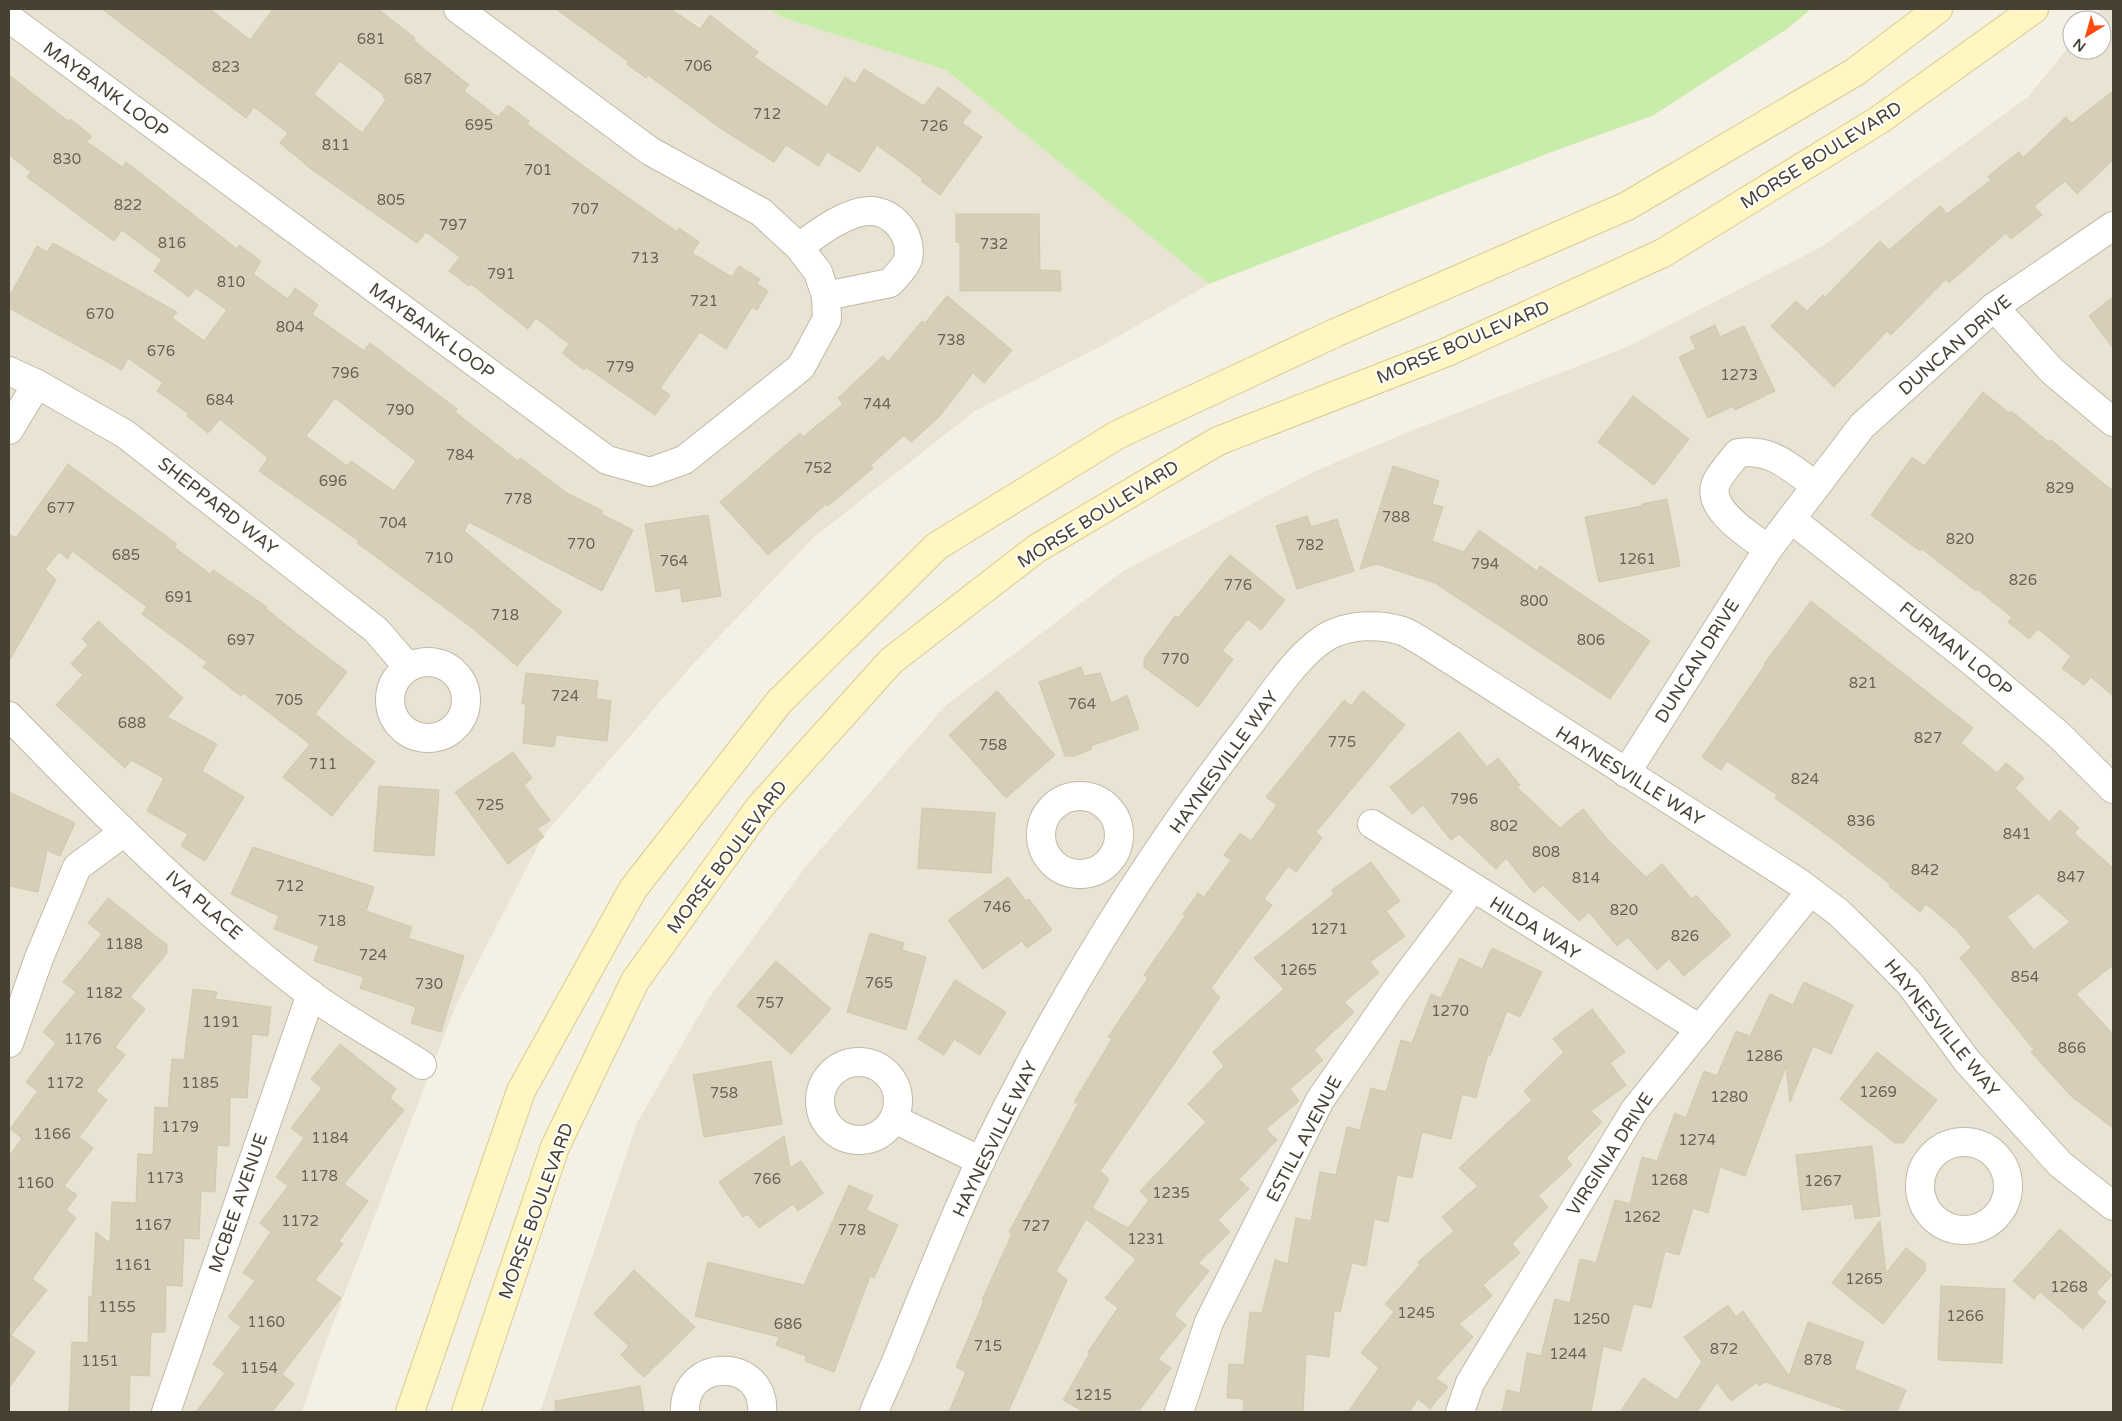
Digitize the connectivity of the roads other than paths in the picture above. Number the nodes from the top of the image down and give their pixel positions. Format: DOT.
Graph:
graph roads {
  1 [pos="458,9"];
  2 [pos="1938,9"];
  3 [pos="2034,9"];
  4 [pos="9,18"];
  5 [pos="2113,226"];
  6 [pos="799,247"];
  7 [pos="826,296"];
  8 [pos="1994,307"];
  9 [pos="9,371"];
  10 [pos="37,384"];
  11 [pos="2113,422"];
  12 [pos="9,430"];
  13 [pos="1816,485"];
  14 [pos="1791,519"];
  15 [pos="1768,550"];
  16 [pos="408,667"];
  17 [pos="9,716"];
  18 [pos="1626,774"];
  19 [pos="2113,789"];
  20 [pos="1372,824"];
  21 [pos="123,833"];
  22 [pos="1112,857"];
  23 [pos="1141,878"];
  24 [pos="1472,889"];
  25 [pos="1810,892"];
  26 [pos="311,994"];
  27 [pos="1700,1029"];
  28 [pos="9,1043"];
  29 [pos="422,1065"];
  30 [pos="894,1119"];
  31 [pos="2028,1128"];
  32 [pos="1997,1156"];
  33 [pos="981,1161"];
  34 [pos="2113,1206"];
  35 [pos="166,1412"];
  36 [pos="410,1412"];
  37 [pos="466,1412"];
  38 [pos="685,1412"];
  39 [pos="762,1412"];
  40 [pos="874,1412"];
  41 [pos="1179,1412"];
  42 [pos="1460,1412"];
  1 -- 6 [label="street, MAYBANK LOOP"];
  2 -- 36 [label="main road"];
  3 -- 37 [label="main road, MORSE BOULEVARD"];
  4 -- 7 [label="street, MAYBANK LOOP"];
  5 -- 8 [label="street, DUNCAN DRIVE"];
  6 -- 7 [label="street, MAYBANK LOOP"];
  6 -- 7 [label="street"];
  8 -- 11 [label="street"];
  8 -- 13 [label="street, DUNCAN DRIVE"];
  9 -- 10 [label="street, SHEPPARD WAY"];
  10 -- 12 [label="street"];
  10 -- 16 [label="street, SHEPPARD WAY"];
  13 -- 14 [label="street, DUNCAN DRIVE"];
  13 -- 15 [label="street"];
  14 -- 15 [label="street, DUNCAN DRIVE"];
  14 -- 19 [label="street, FURMAN LOOP"];
  15 -- 18 [label="street, DUNCAN DRIVE"];
  17 -- 21 [label="street, IVA PLACE"];
  18 -- 23 [label="street, HAYNESVILLE WAY"];
  18 -- 25 [label="street, HAYNESVILLE WAY"];
  20 -- 24 [label="street, HILDA WAY"];
  21 -- 26 [label="street, IVA PLACE"];
  21 -- 28 [label="street"];
  22 -- 23 [label="street"];
  23 -- 33 [label="street, HAYNESVILLE WAY"];
  24 -- 27 [label="street, HILDA WAY"];
  24 -- 41 [label="street, ESTILL AVENUE"];
  25 -- 27 [label="street, VIRGINIA DRIVE"];
  25 -- 31 [label="street, HAYNESVILLE WAY"];
  26 -- 29 [label="street, IVA PLACE"];
  26 -- 35 [label="street, MCBEE AVENUE"];
  27 -- 42 [label="street, VIRGINIA DRIVE"];
  30 -- 33 [label="street"];
  31 -- 32 [label="street"];
  31 -- 34 [label="street, HAYNESVILLE WAY"];
  33 -- 40 [label="street, HAYNESVILLE WAY"];
  38 -- 39 [label="street"];
}
